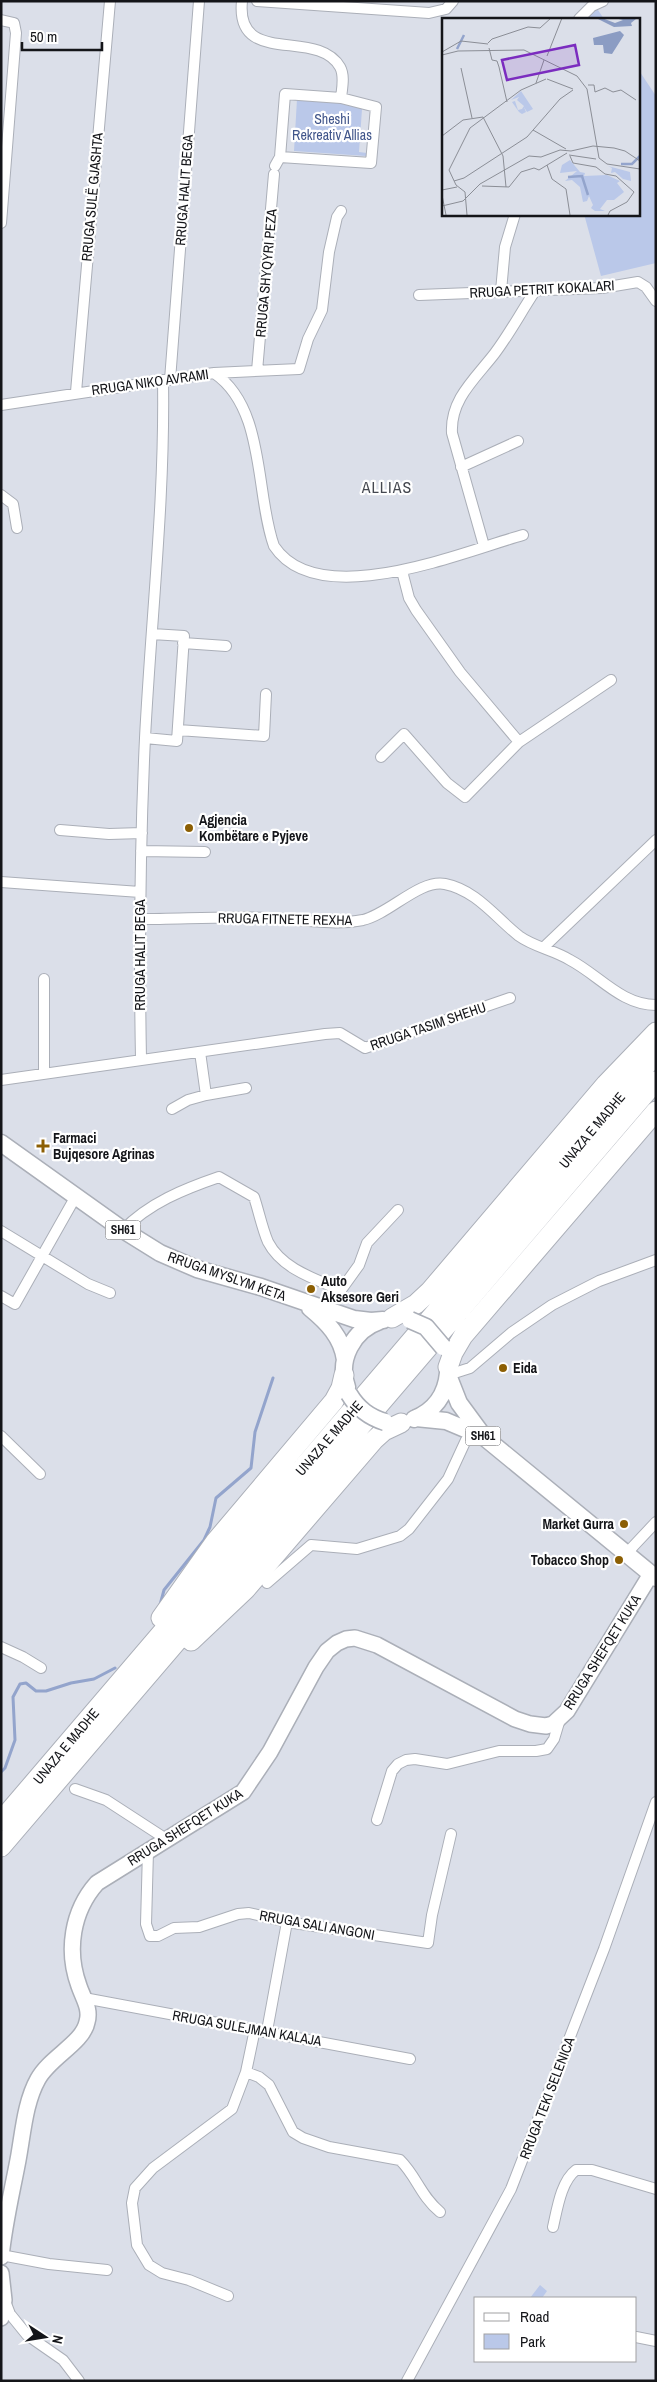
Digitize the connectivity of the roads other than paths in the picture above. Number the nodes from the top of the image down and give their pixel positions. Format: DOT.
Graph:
graph roads {
  1 [pos="110,1"];
  2 [pos="199,1"];
  3 [pos="242,1"];
  4 [pos="257,1"];
  5 [pos="453,1"];
  6 [pos="603,1"];
  7 [pos="326,4"];
  8 [pos="581,18"];
  9 [pos="1,20"];
  10 [pos="341,98"];
  11 [pos="276,165"];
  12 [pos="341,210"];
  13 [pos="515,215"];
  14 [pos="1,223"];
  15 [pos="500,291"];
  16 [pos="535,291"];
  17 [pos="419,295"];
  18 [pos="656,301"];
  19 [pos="257,371"];
  20 [pos="214,373"];
  21 [pos="166,380"];
  22 [pos="76,392"];
  23 [pos="1,404"];
  24 [pos="518,441"];
  25 [pos="461,468"];
  26 [pos="1,494"];
  27 [pos="17,528"];
  28 [pos="524,535"];
  29 [pos="484,546"];
  30 [pos="402,571"];
  31 [pos="152,634"];
  32 [pos="183,643"];
  33 [pos="226,646"];
  34 [pos="612,680"];
  35 [pos="266,694"];
  36 [pos="178,730"];
  37 [pos="145,738"];
  38 [pos="519,742"];
  39 [pos="381,757"];
  40 [pos="60,830"];
  41 [pos="142,833"];
  42 [pos="656,840"];
  43 [pos="141,851"];
  44 [pos="205,852"];
  45 [pos="1,882"];
  46 [pos="140,892"];
  47 [pos="140,919"];
  48 [pos="544,947"];
  49 [pos="44,979"];
  50 [pos="510,998"];
  51 [pos="656,1005"];
  52 [pos="656,1032"];
  53 [pos="200,1052"];
  54 [pos="656,1054"];
  55 [pos="141,1059"];
  56 [pos="44,1074"];
  57 [pos="1,1080"];
  58 [pos="656,1081"];
  59 [pos="246,1088"];
  60 [pos="206,1095"];
  61 [pos="172,1109"];
  62 [pos="656,1111"];
  63 [pos="1,1143"];
  64 [pos="76,1196"];
  65 [pos="398,1210"];
  66 [pos="123,1230"];
  67 [pos="1,1231"];
  68 [pos="43,1256"];
  69 [pos="656,1260"];
  70 [pos="110,1292"];
  71 [pos="1,1296"];
  72 [pos="304,1303"];
  73 [pos="395,1319"];
  74 [pos="344,1368"];
  75 [pos="448,1371"];
  76 [pos="401,1421"];
  77 [pos="1,1436"];
  78 [pos="484,1437"];
  79 [pos="40,1474"];
  80 [pos="656,1522"];
  81 [pos="626,1554"];
  82 [pos="653,1576"];
  83 [pos="267,1584"];
  84 [pos="1,1647"];
  85 [pos="41,1668"];
  86 [pos="560,1719"];
  87 [pos="74,1789"];
  88 [pos="656,1802"];
  89 [pos="1,1808"];
  90 [pos="377,1820"];
  91 [pos="1,1821"];
  92 [pos="452,1834"];
  93 [pos="166,1839"];
  94 [pos="1,1847"];
  95 [pos="148,1851"];
  96 [pos="1,1858"];
  97 [pos="287,1922"];
  98 [pos="84,1998"];
  99 [pos="255,2029"];
  100 [pos="266,2031"];
  101 [pos="410,2059"];
  102 [pos="246,2072"];
  103 [pos="656,2189"];
  104 [pos="440,2212"];
  105 [pos="553,2227"];
  106 [pos="1,2256"];
  107 [pos="106,2270"];
  108 [pos="1,2273"];
  109 [pos="228,2296"];
  110 [pos="4,2300"];
  111 [pos="1,2318"];
  112 [pos="637,2337"];
  113 [pos="656,2340"];
  114 [pos="79,2381"];
  115 [pos="407,2381"];
  1 -- 22 [label="street, RRUGA SULË GJASHTA"];
  2 -- 21 [label="street, RRUGA HALIT BEGA"];
  3 -- 10 [label="street"];
  4 -- 7 [label="street"];
  5 -- 7 [label="street"];
  6 -- 8 [label="street"];
  9 -- 14 [label="street"];
  10 -- 11 [label="street, RRUGA SHYQYRI PEZA"];
  10 -- 11 [label="street, RRUGA SHYQYRI PEZA"];
  11 -- 19 [label="street, RRUGA SHYQYRI PEZA"];
  12 -- 19 [label="street, RRUGA NIKO AVRAMI"];
  13 -- 15 [label="street"];
  15 -- 16 [label="street, RRUGA PETRIT KOKALARI"];
  15 -- 17 [label="street, RRUGA PETRIT KOKALARI"];
  16 -- 18 [label="street, RRUGA PETRIT KOKALARI"];
  16 -- 25 [label="street"];
  19 -- 20 [label="street, RRUGA NIKO AVRAMI"];
  20 -- 21 [label="street, RRUGA NIKO AVRAMI"];
  20 -- 30 [label="street"];
  21 -- 22 [label="street, RRUGA NIKO AVRAMI"];
  21 -- 31 [label="street, RRUGA HALIT BEGA"];
  22 -- 23 [label="street, RRUGA NIKO AVRAMI"];
  24 -- 25 [label="street"];
  25 -- 29 [label="street"];
  26 -- 27 [label="street"];
  28 -- 29 [label="street"];
  29 -- 30 [label="street"];
  30 -- 38 [label="street"];
  31 -- 32 [label="street"];
  31 -- 37 [label="street, RRUGA HALIT BEGA"];
  32 -- 33 [label="street"];
  32 -- 36 [label="street"];
  34 -- 38 [label="street"];
  35 -- 36 [label="street"];
  36 -- 37 [label="street"];
  37 -- 41 [label="street, RRUGA HALIT BEGA"];
  38 -- 39 [label="street"];
  40 -- 41 [label="street"];
  41 -- 43 [label="street, RRUGA HALIT BEGA"];
  42 -- 48 [label="street"];
  43 -- 44 [label="street"];
  43 -- 46 [label="street, RRUGA HALIT BEGA"];
  45 -- 46 [label="street"];
  46 -- 47 [label="street, RRUGA HALIT BEGA"];
  47 -- 48 [label="street, RRUGA FITNETE REXHA"];
  47 -- 55 [label="street, RRUGA HALIT BEGA"];
  48 -- 51 [label="street, RRUGA FITNETE REXHA"];
  49 -- 56 [label="street"];
  50 -- 53 [label="street, RRUGA TASIM SHEHU"];
  52 -- 73 [label="highway"];
  53 -- 55 [label="street, RRUGA TASIM SHEHU"];
  53 -- 60 [label="street"];
  54 -- 91 [label="highway, UNAZA E MADHE"];
  55 -- 56 [label="street, RRUGA TASIM SHEHU"];
  56 -- 57 [label="street, RRUGA TASIM SHEHU"];
  58 -- 94 [label="highway, UNAZA E MADHE"];
  59 -- 60 [label="street"];
  60 -- 61 [label="street"];
  62 -- 75 [label="highway"];
  63 -- 64 [label="main road, RRUGA MYSLYM KETA / SH61"];
  64 -- 66 [label="main road, RRUGA MYSLYM KETA / SH61"];
  64 -- 68 [label="street"];
  65 -- 66 [label="street"];
  66 -- 72 [label="main road, RRUGA MYSLYM KETA / SH61"];
  67 -- 68 [label="street"];
  68 -- 70 [label="street"];
  68 -- 71 [label="street"];
  69 -- 75 [label="street"];
  72 -- 73 [label="main road, RRUGA MYSLYM KETA"];
  72 -- 74 [label="main road"];
  73 -- 74 [label="main road"];
  73 -- 75 [label="main road, bridge"];
  74 -- 76 [label="main road, bridge"];
  74 -- 89 [label="highway"];
  75 -- 76 [label="main road"];
  75 -- 78 [label="main road, SH61"];
  76 -- 78 [label="main road, SH61"];
  76 -- 96 [label="highway"];
  77 -- 79 [label="street"];
  78 -- 81 [label="main road"];
  78 -- 83 [label="street"];
  80 -- 81 [label="street"];
  81 -- 82 [label="main road"];
  82 -- 86 [label="street, RRUGA SHEFQET KUKA"];
  84 -- 85 [label="street"];
  86 -- 90 [label="street"];
  86 -- 93 [label="street, RRUGA SHEFQET KUKA"];
  87 -- 93 [label="street"];
  88 -- 115 [label="street, RRUGA TEKI SELENICA"];
  92 -- 97 [label="street, RRUGA SALI ANGONI"];
  93 -- 95 [label="street, RRUGA SHEFQET KUKA"];
  95 -- 97 [label="street, RRUGA SALI ANGONI"];
  95 -- 98 [label="street, RRUGA SHEFQET KUKA"];
  97 -- 100 [label="street"];
  98 -- 99 [label="street, RRUGA SULEJMAN KALAJA"];
  98 -- 106 [label="street, RRUGA SHEFQET KUKA"];
  99 -- 100 [label="street, RRUGA SULEJMAN KALAJA"];
  99 -- 102 [label="street"];
  100 -- 101 [label="street, RRUGA SULEJMAN KALAJA"];
  102 -- 104 [label="street"];
  102 -- 109 [label="street"];
  103 -- 105 [label="street"];
  106 -- 107 [label="street"];
  108 -- 110 [label="street"];
  110 -- 111 [label="street"];
  110 -- 114 [label="street"];
  112 -- 113 [label="street"];
}
